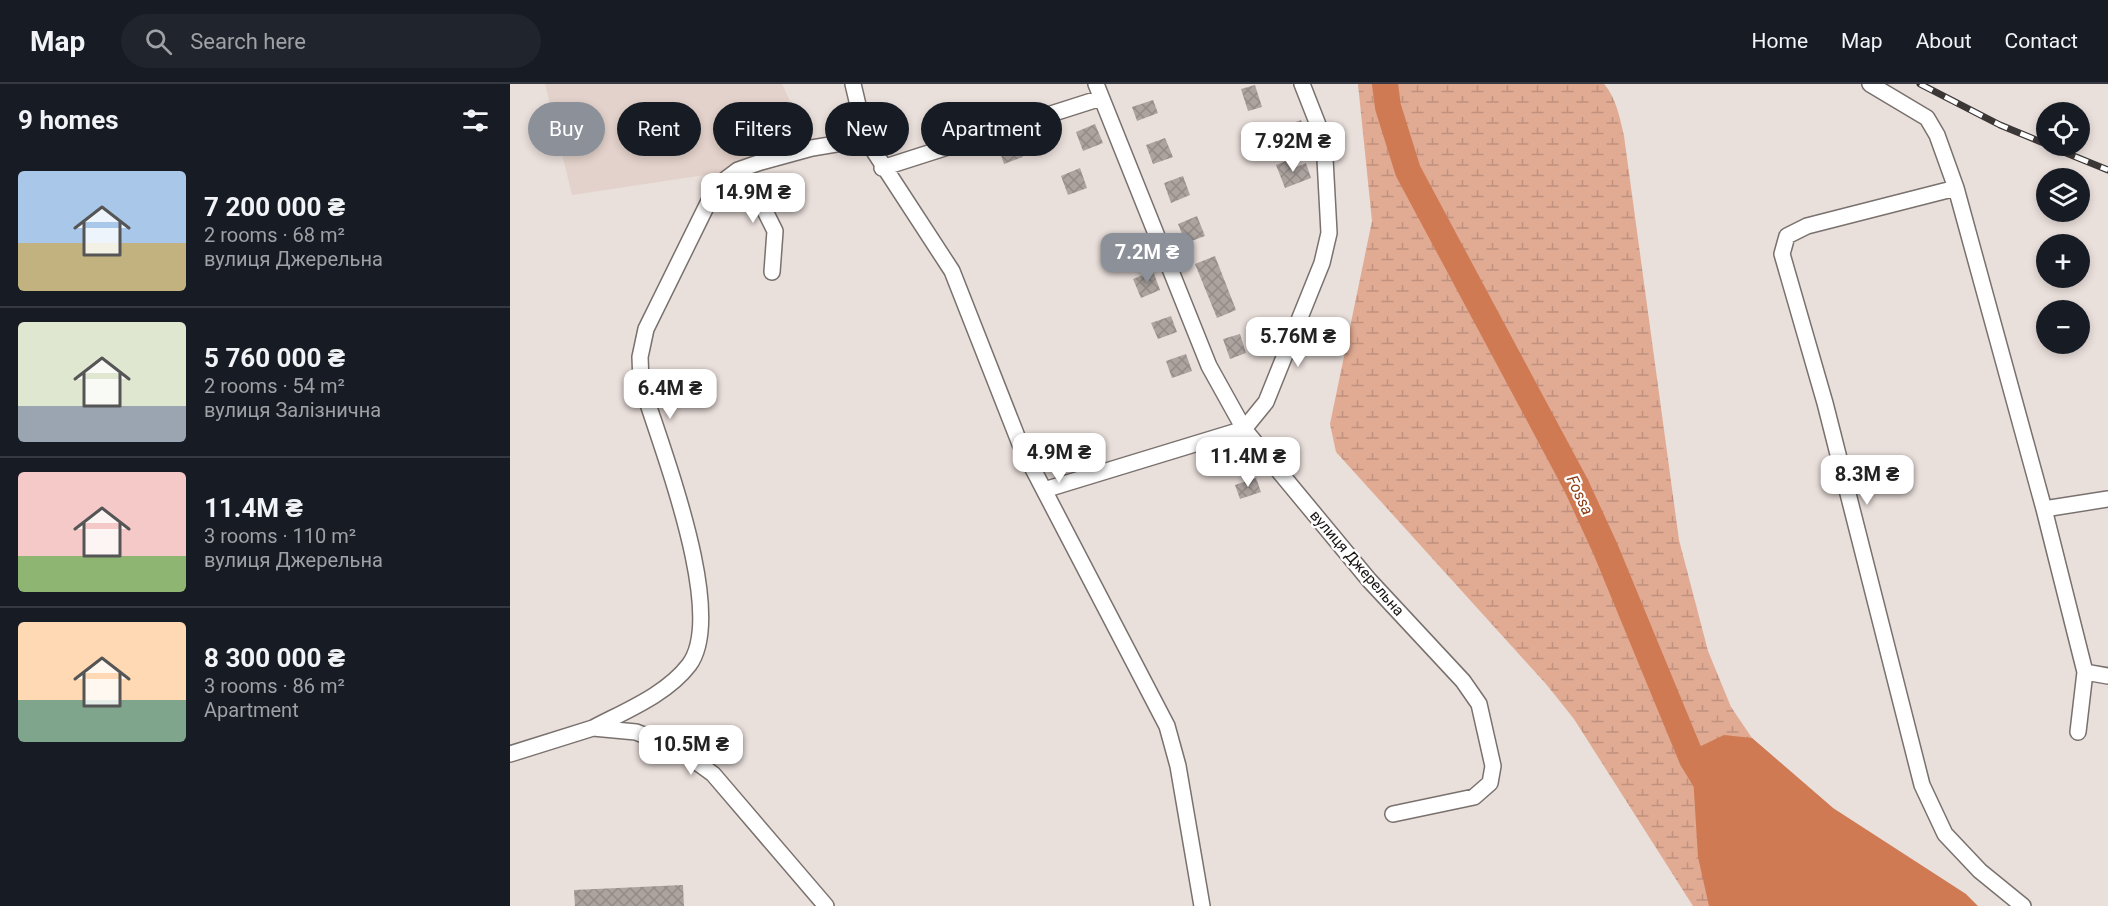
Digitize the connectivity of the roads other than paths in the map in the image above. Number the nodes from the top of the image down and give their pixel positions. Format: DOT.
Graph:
graph roads {
  1 [pos="853,84"];
  2 [pos="1302,84"];
  3 [pos="1870,84"];
  4 [pos="1098,91"];
  5 [pos="857,102"];
  6 [pos="825,146"];
  7 [pos="875,156"];
  8 [pos="882,168"];
  9 [pos="726,179"];
  10 [pos="1956,188"];
  11 [pos="772,272"];
  12 [pos="1244,429"];
  13 [pos="1044,490"];
  14 [pos="2108,500"];
  15 [pos="2044,509"];
  16 [pos="2085,672"];
  17 [pos="2108,676"];
  18 [pos="593,728"];
  19 [pos="2078,732"];
  20 [pos="510,754"];
  21 [pos="1393,814"];
  22 [pos="810,887"];
  23 [pos="814,906"];
  24 [pos="826,906"];
  25 [pos="1202,906"];
  26 [pos="2023,906"];
  1 -- 5 [label="street"];
  2 -- 12 [label="street"];
  3 -- 10 [label="street"];
  4 -- 8 [label="street"];
  4 -- 12 [label="street, вулиця Джерельна"];
  6 -- 9 [label="street"];
  7 -- 8 [label="street"];
  8 -- 13 [label="street"];
  9 -- 11 [label="street"];
  9 -- 18 [label="street"];
  10 -- 15 [label="street"];
  10 -- 26 [label="street"];
  12 -- 13 [label="street"];
  12 -- 21 [label="street, вулиця Джерельна"];
  13 -- 25 [label="street"];
  14 -- 15 [label="street"];
  15 -- 16 [label="street"];
  16 -- 17 [label="street"];
  16 -- 19 [label="street"];
  18 -- 20 [label="street"];
  18 -- 22 [label="street"];
  22 -- 23 [label="street"];
  22 -- 24 [label="street"];
}
